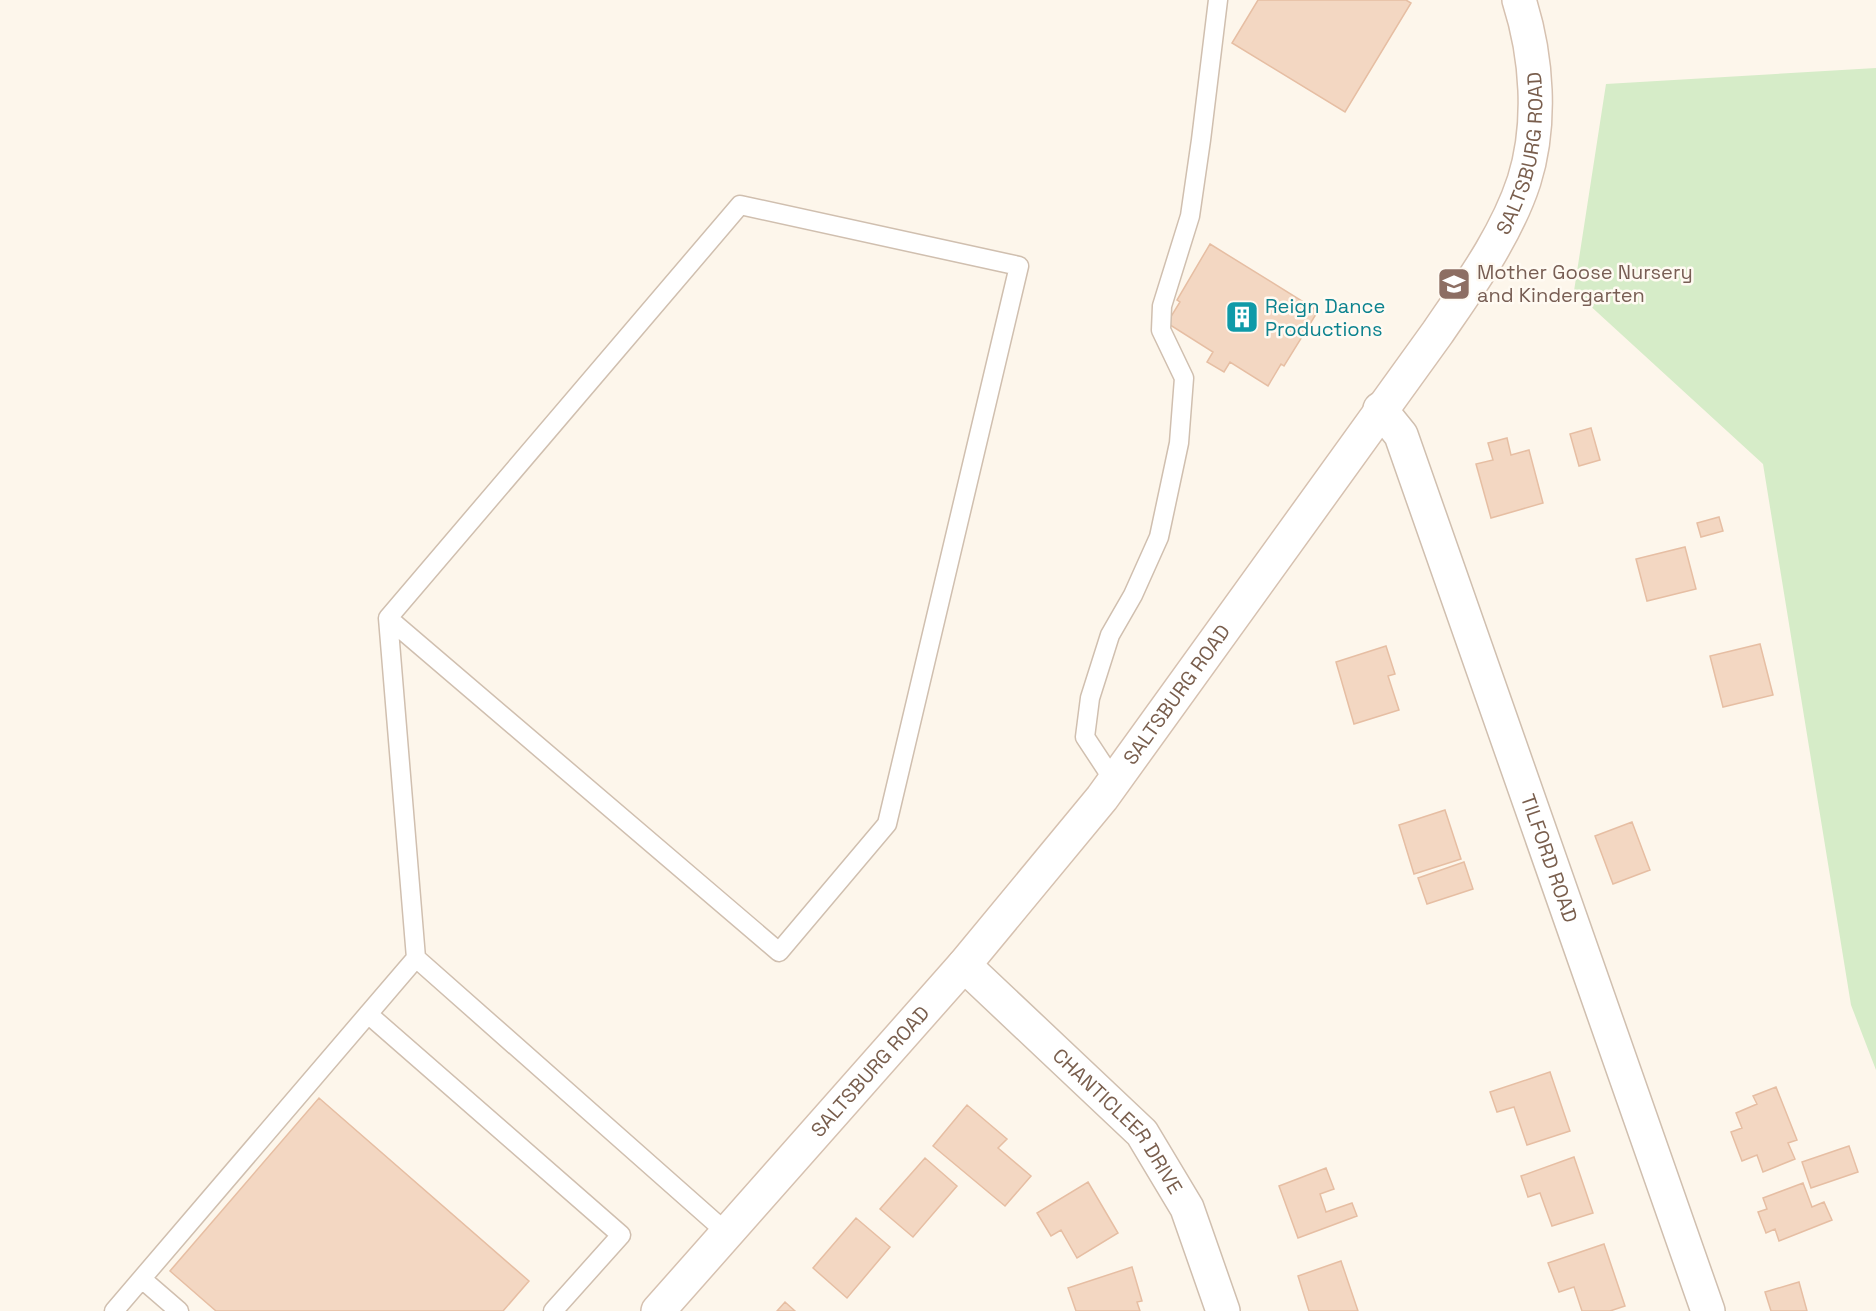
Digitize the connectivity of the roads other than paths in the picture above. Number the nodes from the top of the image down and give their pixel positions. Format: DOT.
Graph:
graph roads {
  1 [pos="1218,0"];
  2 [pos="1519,0"];
  3 [pos="1380,409"];
  4 [pos="388,618"];
  5 [pos="1114,781"];
  6 [pos="416,958"];
  7 [pos="964,965"];
  8 [pos="368,1014"];
  9 [pos="727,1233"];
  10 [pos="142,1279"];
  11 [pos="114,1311"];
  12 [pos="179,1311"];
  13 [pos="554,1311"];
  14 [pos="658,1311"];
  15 [pos="1223,1311"];
  16 [pos="1708,1311"];
  1 -- 5 [label="lane"];
  2 -- 3 [label="main road, SALTSBURG ROAD"];
  3 -- 5 [label="main road, SALTSBURG ROAD"];
  3 -- 16 [label="main road, TILFORD ROAD"];
  4 -- 4 [label="lane"];
  4 -- 6 [label="lane"];
  5 -- 7 [label="main road, SALTSBURG ROAD"];
  6 -- 8 [label="lane"];
  6 -- 9 [label="lane"];
  7 -- 9 [label="main road, SALTSBURG ROAD"];
  7 -- 15 [label="main road, CHANTICLEER DRIVE"];
  8 -- 10 [label="lane"];
  8 -- 13 [label="lane"];
  9 -- 14 [label="main road, SALTSBURG ROAD"];
  10 -- 11 [label="lane"];
  10 -- 12 [label="lane"];
}
